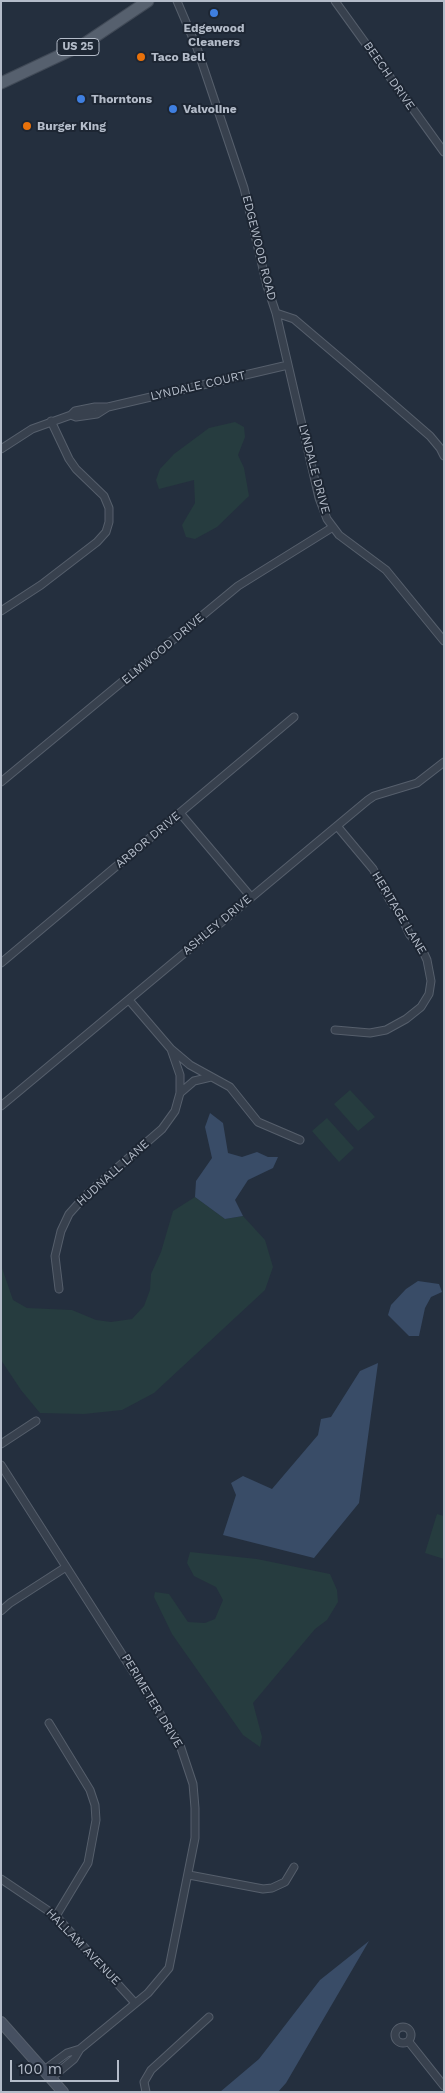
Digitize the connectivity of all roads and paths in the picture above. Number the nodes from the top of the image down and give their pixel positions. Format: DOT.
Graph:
graph roads {
  1 [pos="148,1"];
  2 [pos="177,1"];
  3 [pos="335,1"];
  4 [pos="1,83"];
  5 [pos="444,152"];
  6 [pos="276,313"];
  7 [pos="288,365"];
  8 [pos="51,421"];
  9 [pos="1,449"];
  10 [pos="444,456"];
  11 [pos="332,527"];
  12 [pos="1,611"];
  13 [pos="444,641"];
  14 [pos="294,717"];
  15 [pos="444,762"];
  16 [pos="1,782"];
  17 [pos="180,813"];
  18 [pos="337,826"];
  19 [pos="251,897"];
  20 [pos="1,963"];
  21 [pos="129,1000"];
  22 [pos="335,1030"];
  23 [pos="171,1049"];
  24 [pos="211,1077"];
  25 [pos="180,1093"];
  26 [pos="1,1106"];
  27 [pos="300,1140"];
  28 [pos="59,1289"];
  29 [pos="36,1421"];
  30 [pos="1,1444"];
  31 [pos="1,1464"];
  32 [pos="66,1567"];
  33 [pos="1,1611"];
  34 [pos="50,1723"];
  35 [pos="294,1867"];
  36 [pos="189,1875"];
  37 [pos="1,1879"];
  38 [pos="56,1916"];
  39 [pos="135,2003"];
  40 [pos="209,2017"];
  41 [pos="2,2023"];
  42 [pos="408,2042"];
  43 [pos="47,2074"];
  44 [pos="444,2086"];
  45 [pos="63,2092"];
  46 [pos="146,2092"];
  1 -- 4 [label="main road, US 25"];
  2 -- 6 [label="street, EDGEWOOD ROAD"];
  3 -- 5 [label="street, BEECH DRIVE"];
  6 -- 7 [label="street, LYNDALE DRIVE"];
  6 -- 10 [label="street, EDGEWOOD ROAD"];
  7 -- 8 [label="street, LYNDALE COURT"];
  7 -- 11 [label="street, LYNDALE DRIVE"];
  8 -- 9 [label="street, LYNDALE COURT"];
  8 -- 12 [label="street"];
  11 -- 13 [label="street, LYNDALE DRIVE"];
  11 -- 16 [label="street, ELMWOOD DRIVE"];
  14 -- 17 [label="street, ARBOR DRIVE"];
  15 -- 18 [label="street, ASHLEY DRIVE"];
  17 -- 19 [label="street"];
  17 -- 20 [label="street, ARBOR DRIVE"];
  18 -- 19 [label="street, ASHLEY DRIVE"];
  18 -- 22 [label="street, HERITAGE LANE"];
  19 -- 21 [label="street, ASHLEY DRIVE"];
  21 -- 23 [label="street, HUDNALL LANE"];
  21 -- 26 [label="street, ASHLEY DRIVE"];
  23 -- 24 [label="street, HUDNALL LANE"];
  23 -- 25 [label="street, HUDNALL LANE"];
  24 -- 25 [label="street"];
  24 -- 27 [label="street, HUDNALL LANE"];
  25 -- 28 [label="street, HUDNALL LANE"];
  29 -- 30 [label="street"];
  31 -- 32 [label="street, PERIMETER DRIVE"];
  32 -- 33 [label="street"];
  32 -- 36 [label="street, PERIMETER DRIVE"];
  34 -- 38 [label="street"];
  35 -- 36 [label="street"];
  36 -- 39 [label="street, PERIMETER DRIVE"];
  37 -- 38 [label="street, HALLAM AVENUE"];
  38 -- 39 [label="street, HALLAM AVENUE"];
  39 -- 43 [label="street, PERIMETER DRIVE"];
  40 -- 46 [label="street"];
  41 -- 43 [label="main road"];
  42 -- 44 [label="street"];
  43 -- 45 [label="main road"];
}
